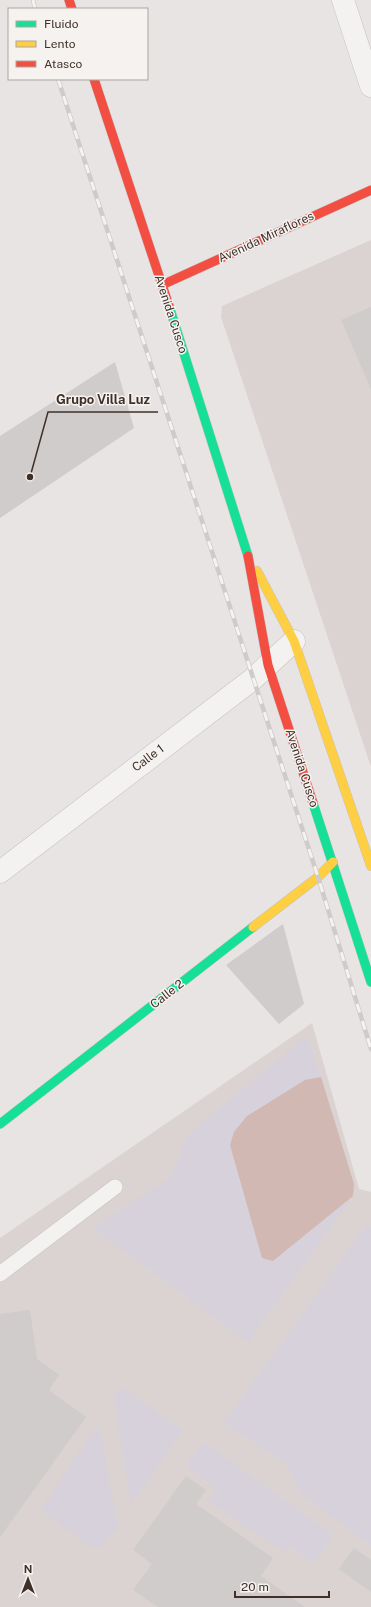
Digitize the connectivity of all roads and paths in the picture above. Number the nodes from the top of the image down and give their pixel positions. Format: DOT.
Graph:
graph roads {
  1 [pos="343,0"];
  2 [pos="94,80"];
  3 [pos="371,86"];
  4 [pos="371,190"];
  5 [pos="162,286"];
  6 [pos="247,550"];
  7 [pos="294,641"];
  8 [pos="268,665"];
  9 [pos="333,862"];
  10 [pos="371,866"];
  11 [pos="0,872"];
  12 [pos="371,982"];
  13 [pos="0,1124"];
  14 [pos="115,1187"];
  15 [pos="0,1274"];
  1 -- 3 [label="street"];
  2 -- 5 [label="main road, Avenida Cusco"];
  4 -- 5 [label="main road, Avenida Miraflores"];
  5 -- 6 [label="main road, Avenida Cusco"];
  6 -- 7 [label="main road, Avenida Cusco"];
  6 -- 8 [label="main road, Avenida Cusco"];
  7 -- 8 [label="street, Calle 1"];
  7 -- 10 [label="main road, Avenida Cusco"];
  8 -- 9 [label="main road, Avenida Cusco"];
  8 -- 11 [label="street, Calle 1"];
  9 -- 12 [label="main road, Avenida Cusco"];
  9 -- 13 [label="main road, Calle 2"];
  14 -- 15 [label="lane"];
}
